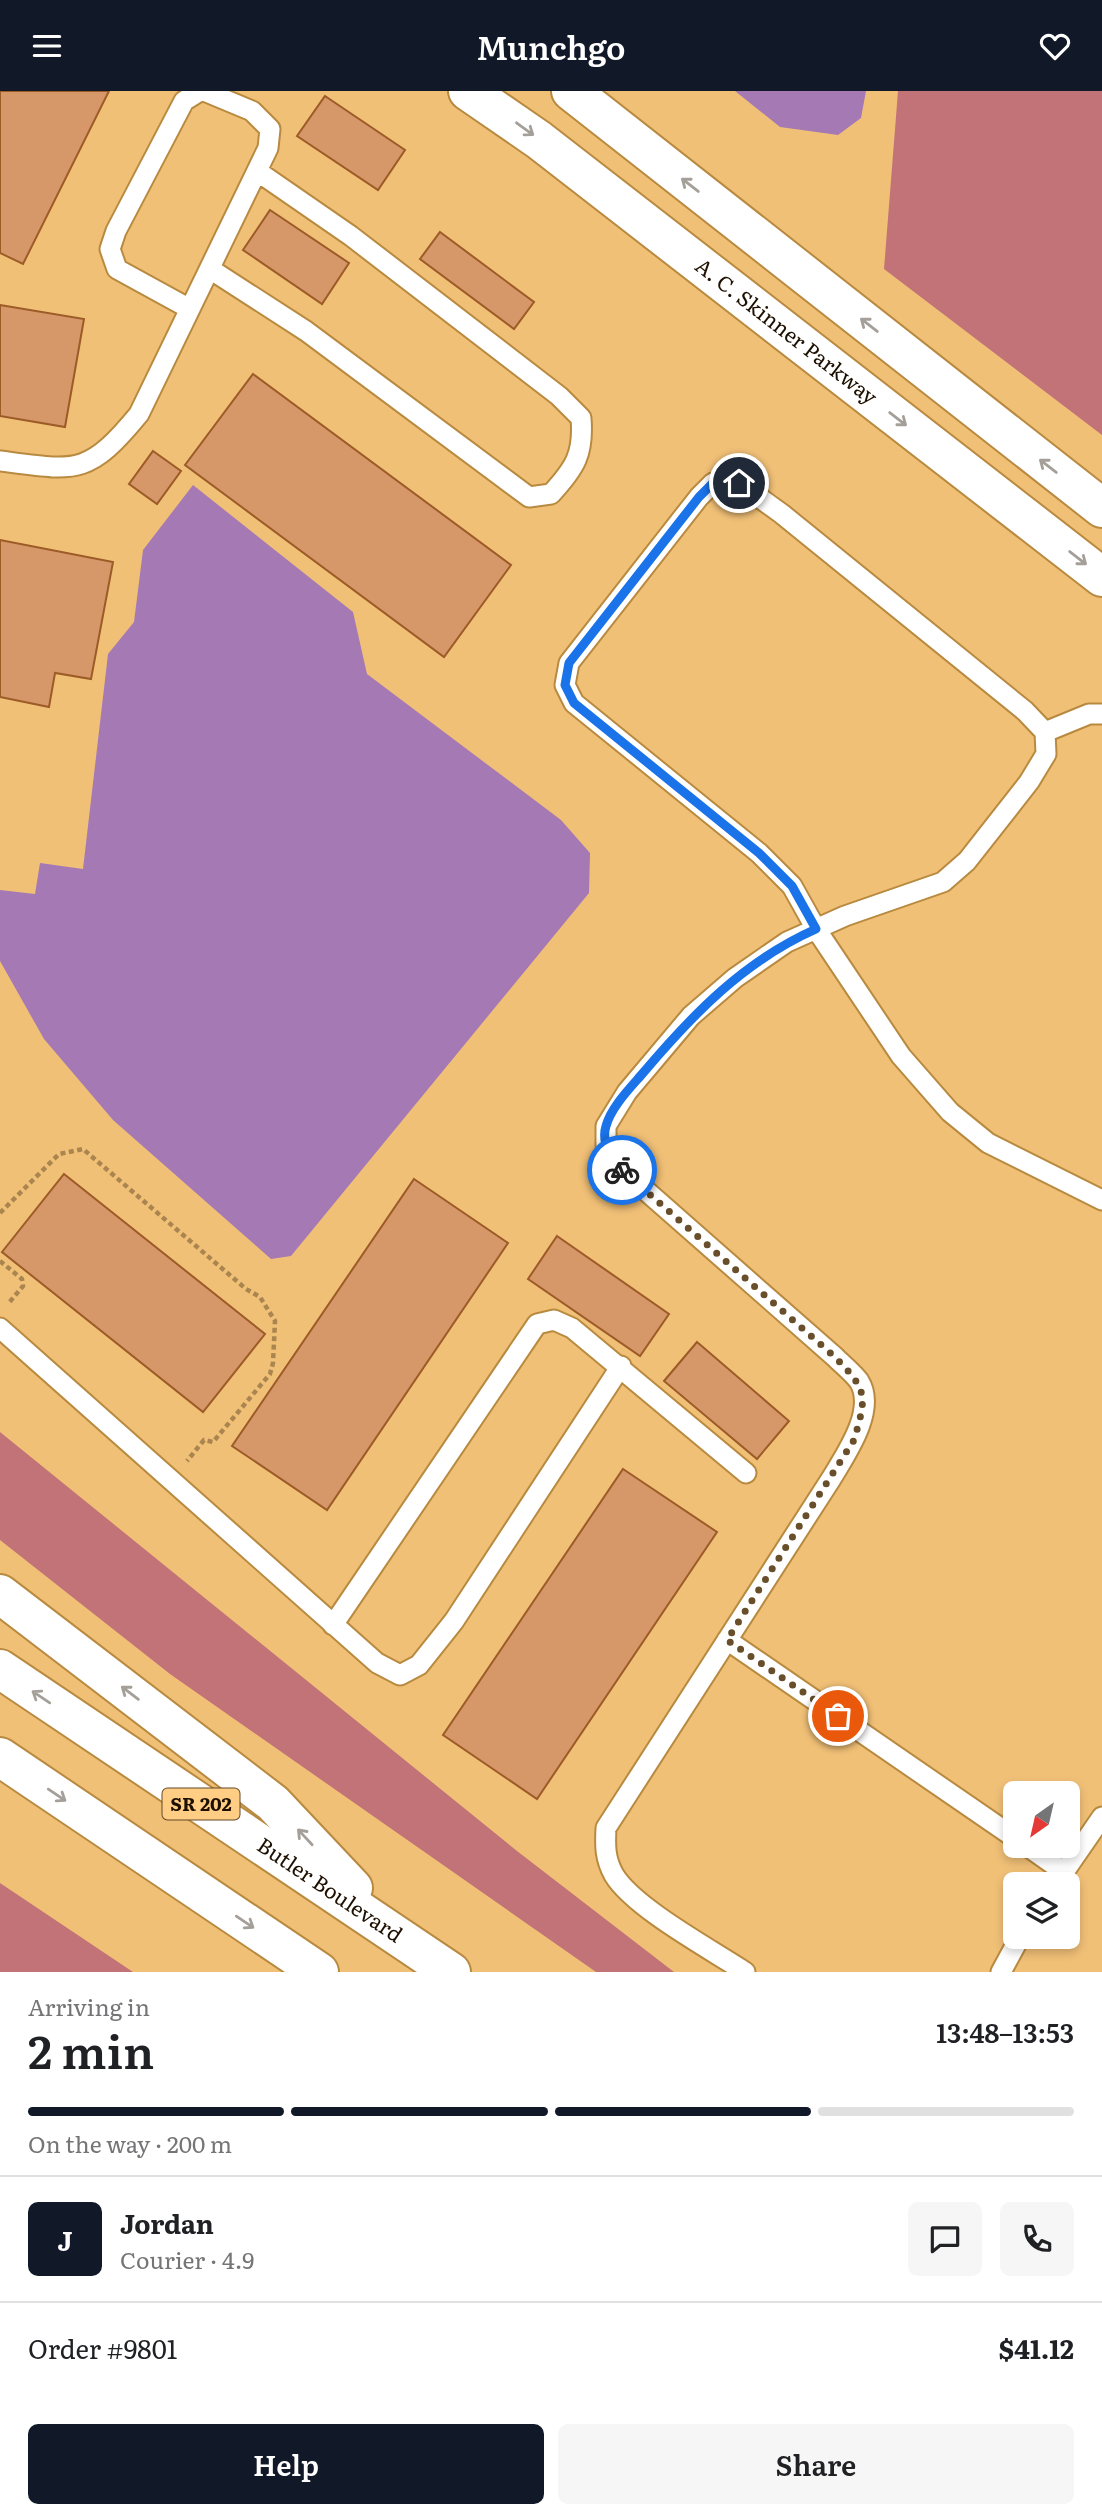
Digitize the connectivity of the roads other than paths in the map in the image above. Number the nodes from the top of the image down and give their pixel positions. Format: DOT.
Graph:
graph roads {
  1 [pos="202,91"];
  2 [pos="468,91"];
  3 [pos="571,91"];
  4 [pos="257,171"];
  5 [pos="210,269"];
  6 [pos="190,309"];
  7 [pos="0,461"];
  8 [pos="1102,508"];
  9 [pos="1102,577"];
  10 [pos="1102,714"];
  11 [pos="1045,732"];
  12 [pos="816,929"];
  13 [pos="1102,1200"];
  14 [pos="0,1328"];
  15 [pos="621,1366"];
  16 [pos="746,1473"];
  17 [pos="0,1594"];
  18 [pos="333,1625"];
  19 [pos="727,1640"];
  20 [pos="0,1669"];
  21 [pos="3,1759"];
  22 [pos="1102,1817"];
  23 [pos="1003,1830"];
  24 [pos="1040,1859"];
  25 [pos="1053,1872"];
  26 [pos="1063,1872"];
  27 [pos="403,1940"];
  28 [pos="1013,1949"];
  29 [pos="319,1972"];
  30 [pos="451,1972"];
  31 [pos="746,1972"];
  32 [pos="1001,1972"];
  1 -- 4 [label="lane"];
  1 -- 6 [label="lane"];
  2 -- 9 [label="main road, A. C. Skinner Parkway, one-way"];
  8 -- 3 [label="main road, one-way"];
  4 -- 5 [label="lane"];
  4 -- 5 [label="lane"];
  5 -- 6 [label="lane"];
  6 -- 7 [label="lane"];
  10 -- 11 [label="lane"];
  11 -- 12 [label="lane"];
  11 -- 12 [label="lane"];
  12 -- 13 [label="lane"];
  12 -- 19 [label="lane"];
  14 -- 18 [label="lane"];
  15 -- 16 [label="lane"];
  15 -- 18 [label="lane"];
  15 -- 18 [label="lane"];
  27 -- 17 [label="main road, one-way"];
  19 -- 23 [label="lane"];
  19 -- 31 [label="lane"];
  27 -- 20 [label="main road, Butler Boulevard / SR 202, one-way"];
  21 -- 29 [label="main road, one-way"];
  22 -- 26 [label="lane"];
  24 -- 25 [label="lane"];
  27 -- 30 [label="main road, Butler Boulevard / SR 202"];
  28 -- 32 [label="lane"];
}
